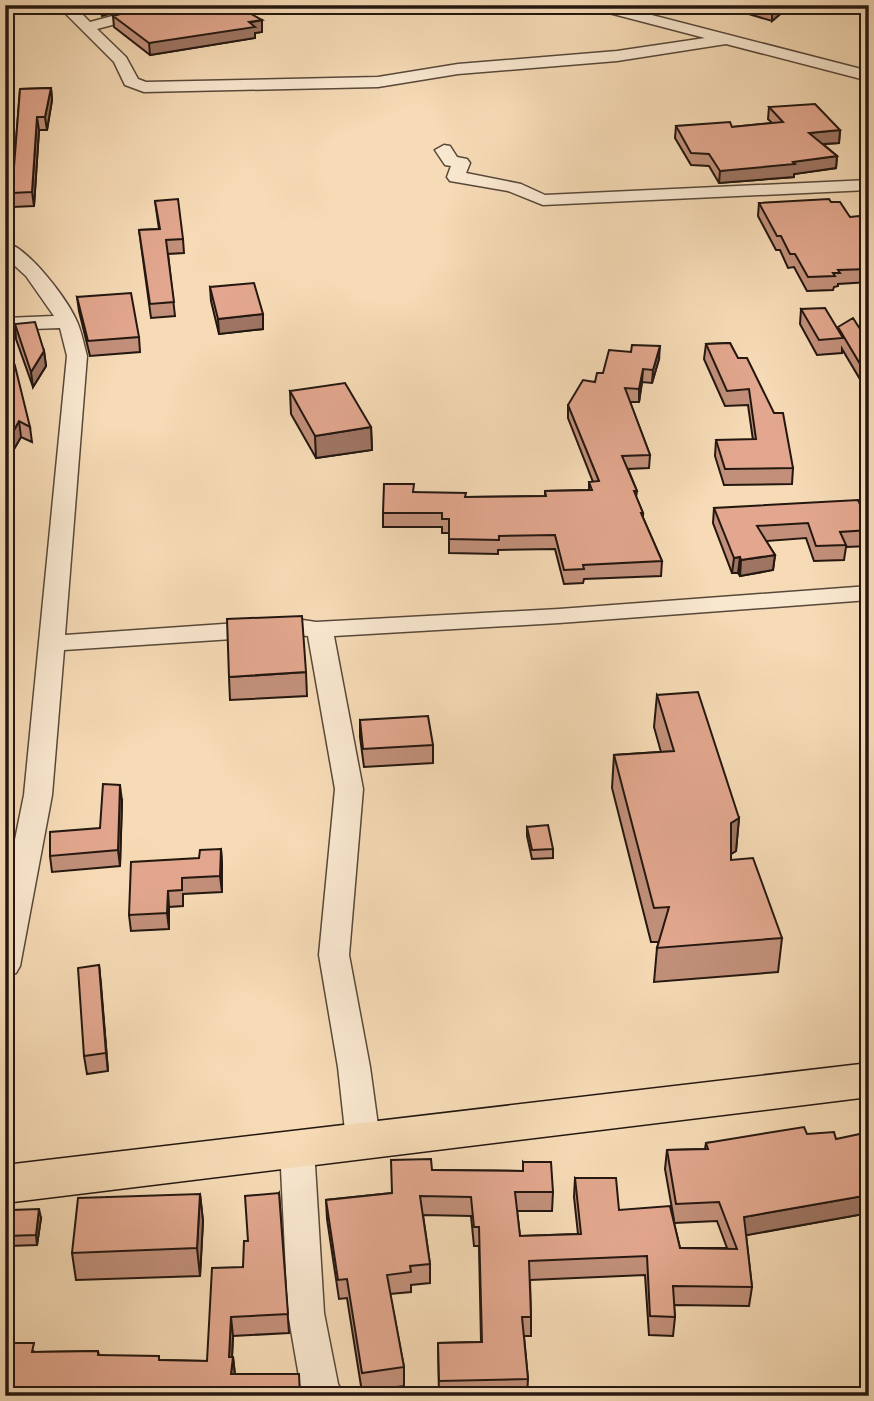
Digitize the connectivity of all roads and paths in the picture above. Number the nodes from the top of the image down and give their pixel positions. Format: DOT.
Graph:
graph roads {
  1 [pos="64,5"];
  2 [pos="171,5"];
  3 [pos="595,5"];
  4 [pos="87,27"];
  5 [pos="723,40"];
  6 [pos="869,76"];
  7 [pos="444,150"];
  8 [pos="869,185"];
  9 [pos="5,248"];
  10 [pos="68,322"];
  11 [pos="5,324"];
  12 [pos="869,593"];
  13 [pos="316,630"];
  14 [pos="51,643"];
  15 [pos="5,966"];
  16 [pos="869,1080"];
  17 [pos="363,1140"];
  18 [pos="297,1148"];
  19 [pos="5,1184"];
  20 [pos="325,1396"];
  1 -- 4 [label="street"];
  2 -- 4 [label="street"];
  3 -- 5 [label="street"];
  4 -- 5 [label="street"];
  5 -- 6 [label="street"];
  7 -- 8 [label="street"];
  9 -- 10 [label="street"];
  10 -- 11 [label="street"];
  10 -- 14 [label="street"];
  12 -- 13 [label="street"];
  13 -- 14 [label="street"];
  13 -- 17 [label="street"];
  14 -- 15 [label="street"];
  16 -- 17 [label="highway"];
  17 -- 18 [label="highway"];
  18 -- 19 [label="highway"];
  18 -- 20 [label="street"];
}
